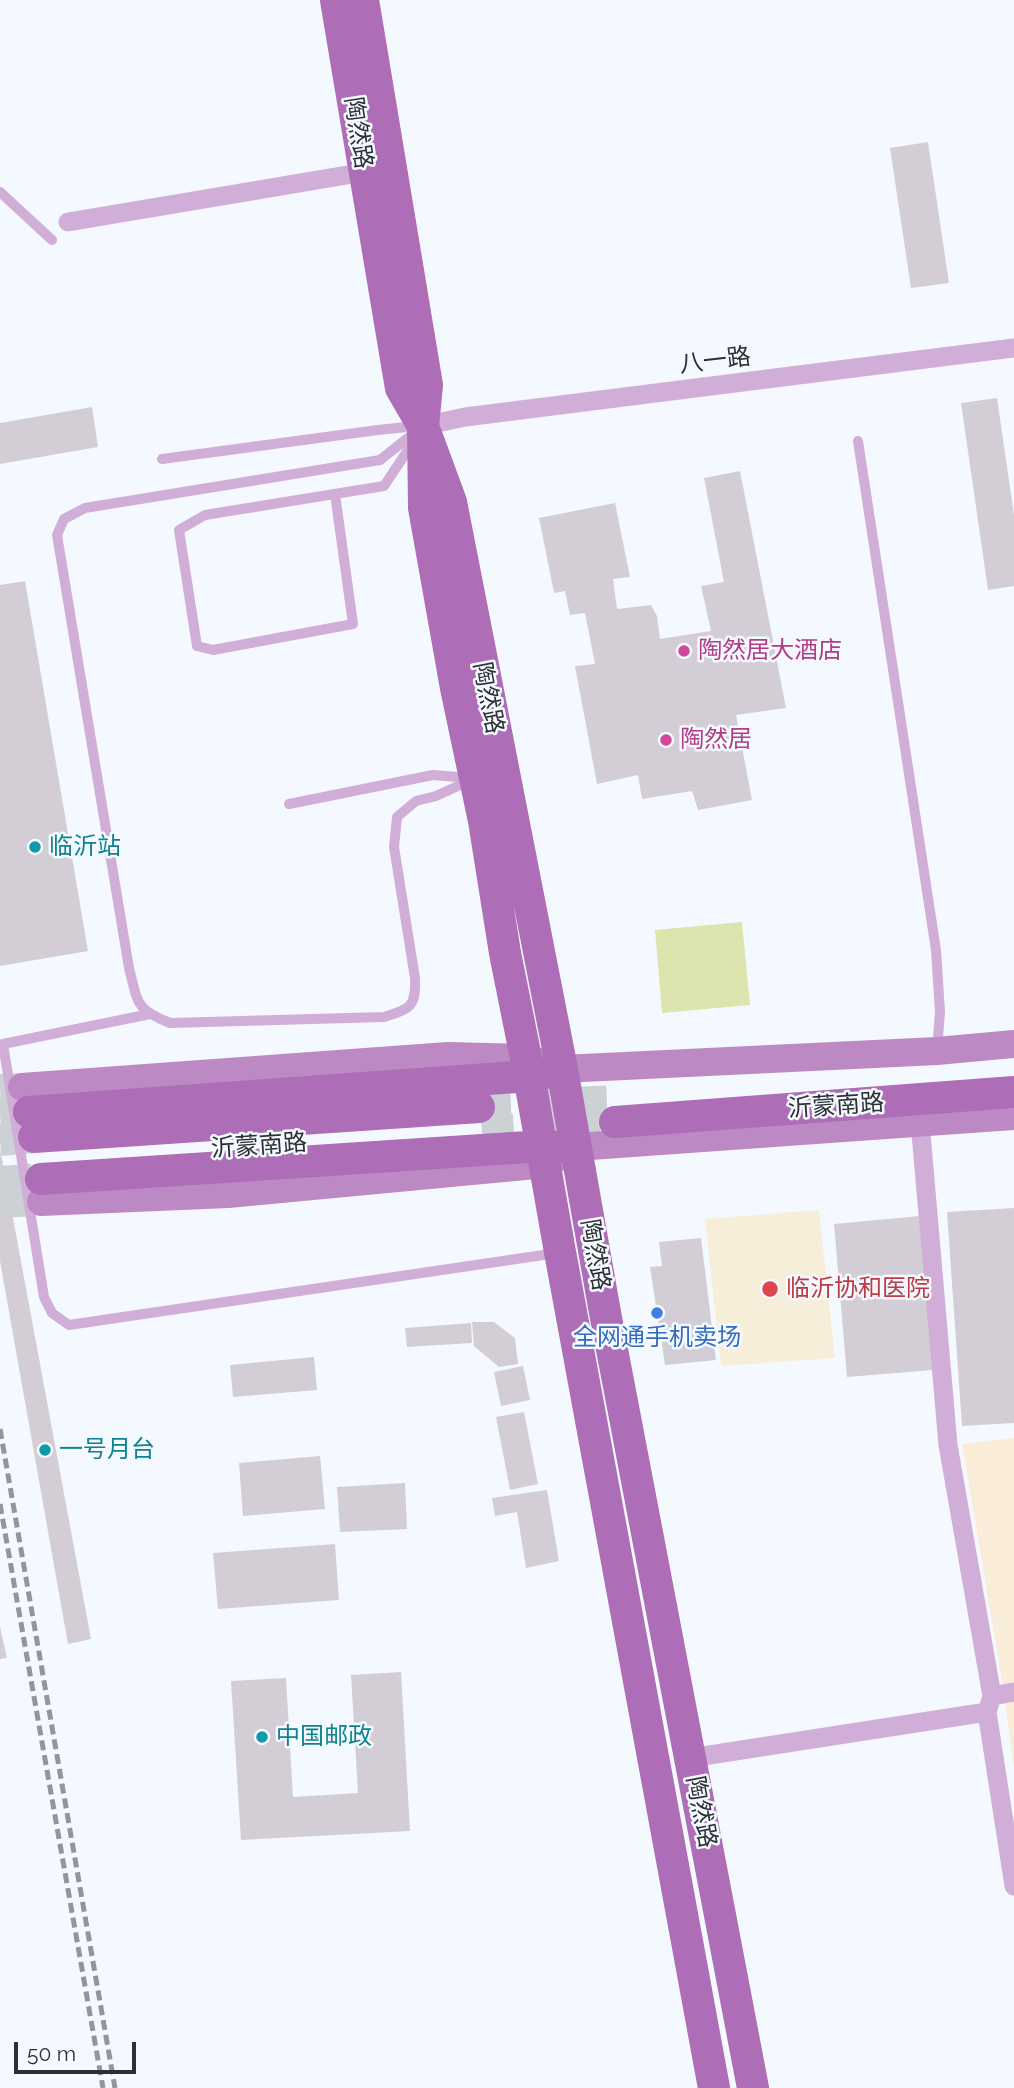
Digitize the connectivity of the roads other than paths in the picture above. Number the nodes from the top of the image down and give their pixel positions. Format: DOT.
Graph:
graph roads {
  1 [pos="336,0"];
  2 [pos="363,0"];
  3 [pos="365,172"];
  4 [pos="0,192"];
  5 [pos="68,222"];
  6 [pos="52,240"];
  7 [pos="1014,348"];
  8 [pos="424,426"];
  9 [pos="858,441"];
  10 [pos="162,459"];
  11 [pos="335,494"];
  12 [pos="474,778"];
  13 [pos="289,804"];
  14 [pos="150,1014"];
  15 [pos="1014,1044"];
  16 [pos="937,1051"];
  17 [pos="528,1067"];
  18 [pos="562,1069"];
  19 [pos="1014,1072"];
  20 [pos="1014,1092"];
  21 [pos="1014,1116"];
  22 [pos="481,1119"];
  23 [pos="920,1122"];
  24 [pos="34,1146"];
  25 [pos="576,1147"];
  26 [pos="544,1155"];
  27 [pos="560,1252"];
  28 [pos="1014,1692"];
  29 [pos="989,1704"];
  30 [pos="690,1758"];
  31 [pos="1014,1886"];
  32 [pos="714,2088"];
  33 [pos="753,2088"];
  1 -- 3 [label="main road, 陶然路"];
  2 -- 8 [label="main road, 陶然路"];
  3 -- 5 [label="street"];
  3 -- 8 [label="main road, 陶然路"];
  4 -- 6 [label="lane"];
  7 -- 8 [label="street, 八一路"];
  8 -- 10 [label="lane"];
  8 -- 11 [label="lane"];
  8 -- 12 [label="main road, 陶然路"];
  8 -- 14 [label="lane"];
  8 -- 18 [label="main road, 陶然路"];
  9 -- 16 [label="lane"];
  11 -- 11 [label="lane"];
  12 -- 13 [label="lane"];
  12 -- 14 [label="lane"];
  12 -- 17 [label="main road, 陶然路"];
  14 -- 27 [label="lane"];
  15 -- 16 [label="street"];
  16 -- 18 [label="street"];
  17 -- 18 [label="main road"];
  17 -- 24 [label="main road"];
  17 -- 26 [label="main road, 陶然路"];
  18 -- 25 [label="main road, 陶然路"];
  19 -- 20 [label="main road, 沂蒙南路"];
  21 -- 23 [label="street"];
  22 -- 24 [label="main road, 沂蒙南路"];
  23 -- 25 [label="street"];
  23 -- 29 [label="street"];
  24 -- 26 [label="main road"];
  25 -- 26 [label="main road"];
  25 -- 30 [label="main road, 陶然路"];
  26 -- 27 [label="main road, 陶然路"];
  27 -- 32 [label="main road, 陶然路"];
  28 -- 29 [label="street"];
  29 -- 30 [label="street"];
  29 -- 31 [label="street"];
  30 -- 33 [label="main road, 陶然路"];
}
